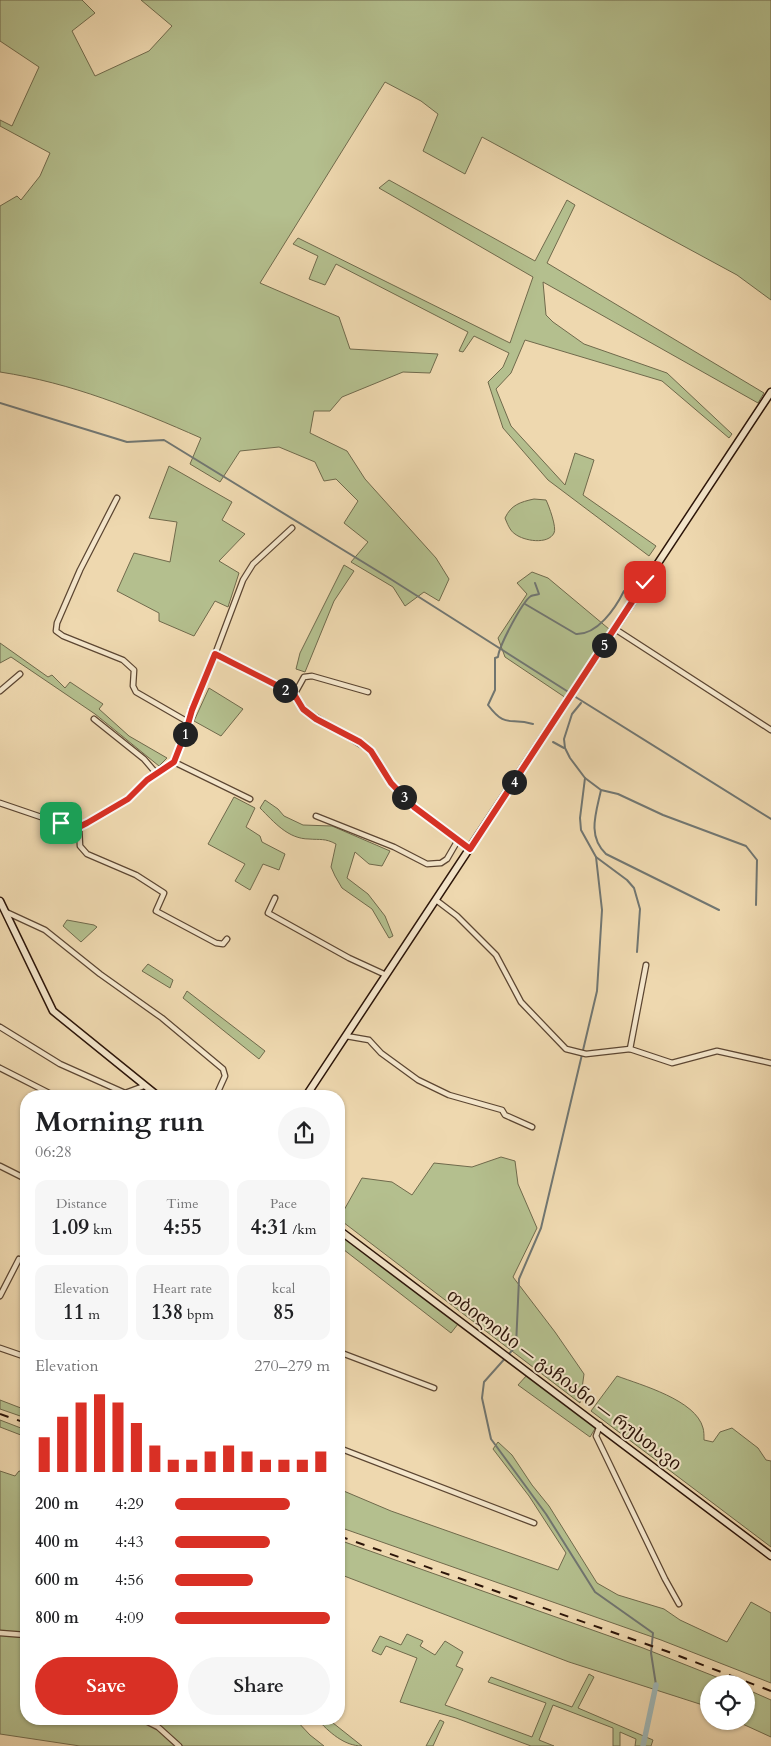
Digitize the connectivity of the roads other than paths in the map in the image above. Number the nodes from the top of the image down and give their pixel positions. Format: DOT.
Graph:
graph roads {
  1 [pos="771,392"];
  2 [pos="117,498"];
  3 [pos="292,528"];
  4 [pos="615,629"];
  5 [pos="215,654"];
  6 [pos="20,674"];
  7 [pos="0,691"];
  8 [pos="368,692"];
  9 [pos="294,694"];
  10 [pos="94,719"];
  11 [pos="188,722"];
  12 [pos="771,730"];
  13 [pos="174,762"];
  14 [pos="156,773"];
  15 [pos="250,799"];
  16 [pos="0,803"];
  17 [pos="316,816"];
  18 [pos="79,827"];
  19 [pos="458,840"];
  20 [pos="470,849"];
  21 [pos="275,898"];
  22 [pos="0,900"];
  23 [pos="436,900"];
  24 [pos="3,911"];
  25 [pos="227,939"];
  26 [pos="646,965"];
  27 [pos="386,975"];
  28 [pos="0,1027"];
  29 [pos="346,1036"];
  30 [pos="630,1049"];
  31 [pos="771,1063"];
  32 [pos="0,1068"];
  33 [pos="144,1086"];
  34 [pos="43,1090"];
  35 [pos="118,1090"];
  36 [pos="133,1090"];
  37 [pos="150,1090"];
  38 [pos="219,1090"];
  39 [pos="310,1090"];
  40 [pos="532,1128"];
  41 [pos="0,1166"];
  42 [pos="20,1176"];
  43 [pos="345,1234"];
  44 [pos="18,1259"];
  45 [pos="0,1296"];
  46 [pos="0,1348"];
  47 [pos="345,1354"];
  48 [pos="20,1355"];
  49 [pos="434,1388"];
  50 [pos="600,1425"];
  51 [pos="345,1450"];
  52 [pos="534,1523"];
  53 [pos="771,1556"];
  54 [pos="679,1604"];
  55 [pos="0,1633"];
  56 [pos="20,1635"];
  57 [pos="154,1725"];
  58 [pos="179,1746"];
  1 -- 4 [label="street"];
  2 -- 11 [label="street"];
  3 -- 5 [label="street"];
  4 -- 12 [label="street"];
  4 -- 20 [label="street"];
  5 -- 9 [label="street"];
  5 -- 11 [label="street"];
  6 -- 7 [label="street"];
  8 -- 9 [label="street"];
  9 -- 19 [label="street"];
  10 -- 14 [label="street"];
  11 -- 13 [label="street"];
  13 -- 14 [label="street"];
  13 -- 15 [label="street"];
  14 -- 18 [label="street"];
  16 -- 18 [label="street"];
  17 -- 19 [label="street"];
  18 -- 25 [label="street"];
  19 -- 20 [label="street"];
  20 -- 23 [label="street"];
  21 -- 27 [label="street"];
  22 -- 24 [label="street"];
  23 -- 27 [label="street"];
  23 -- 30 [label="street"];
  24 -- 33 [label="street"];
  24 -- 38 [label="street"];
  26 -- 30 [label="street"];
  27 -- 29 [label="street"];
  28 -- 35 [label="street"];
  29 -- 39 [label="street"];
  29 -- 40 [label="street"];
  30 -- 31 [label="street"];
  32 -- 34 [label="street"];
  33 -- 36 [label="street"];
  33 -- 37 [label="street"];
  41 -- 42 [label="street"];
  43 -- 50 [label="street, თბილისი — გაჩიანი — რუსთავი"];
  44 -- 45 [label="street"];
  46 -- 48 [label="street"];
  47 -- 49 [label="street"];
  50 -- 53 [label="street, თბილისი — გაჩიანი — რუსთავი"];
  50 -- 54 [label="street"];
  51 -- 52 [label="street"];
  55 -- 56 [label="street"];
  57 -- 58 [label="street"];
}
